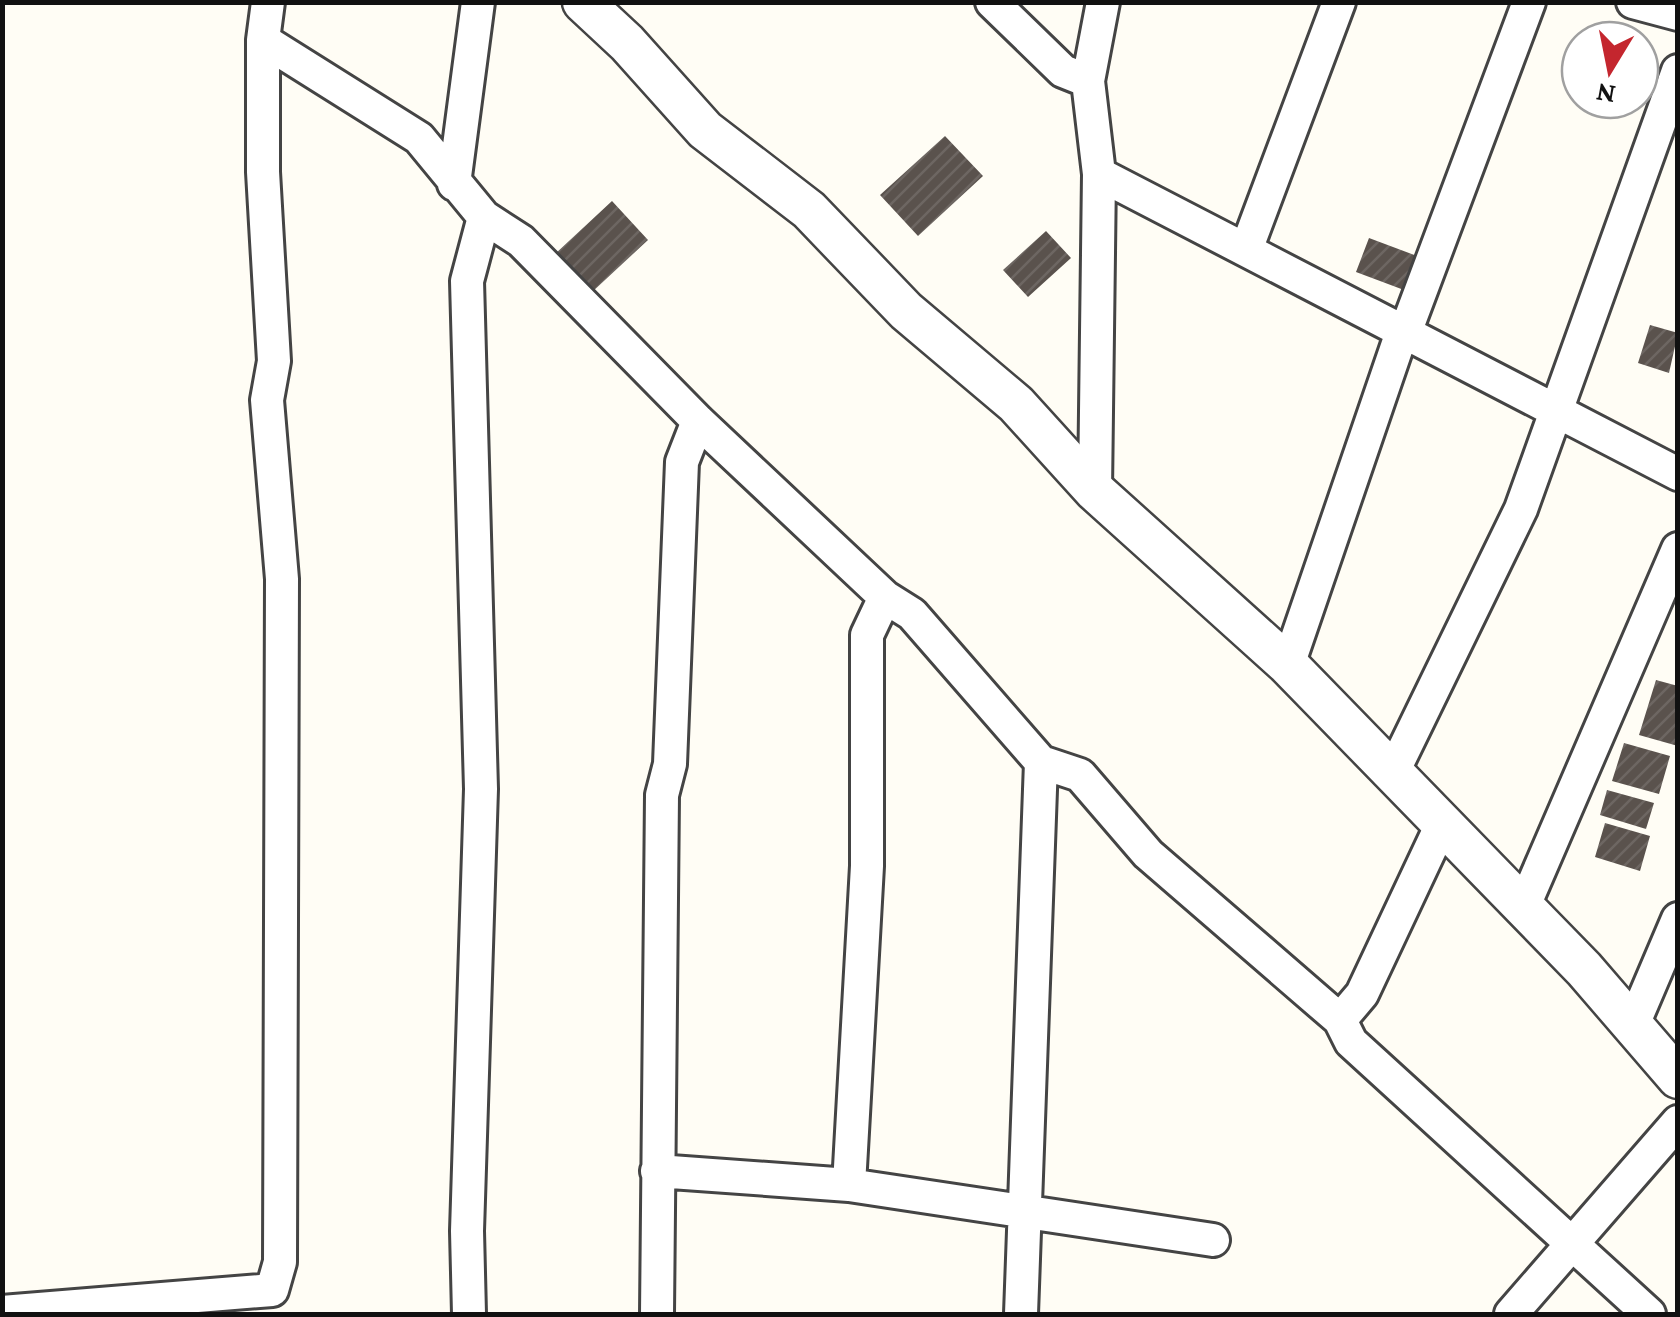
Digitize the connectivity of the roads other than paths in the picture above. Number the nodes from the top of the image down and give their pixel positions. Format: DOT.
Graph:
graph roads {
  1 [pos="268,2"];
  2 [pos="478,2"];
  3 [pos="583,2"];
  4 [pos="992,2"];
  5 [pos="1103,2"];
  6 [pos="1339,2"];
  7 [pos="1529,2"];
  8 [pos="1633,2"];
  9 [pos="1678,14"];
  10 [pos="263,40"];
  11 [pos="1678,71"];
  12 [pos="1088,80"];
  13 [pos="1100,174"];
  14 [pos="454,184"];
  15 [pos="484,217"];
  16 [pos="1246,250"];
  17 [pos="1406,333"];
  18 [pos="1557,412"];
  19 [pos="698,421"];
  20 [pos="1678,474"];
  21 [pos="1095,492"];
  22 [pos="1678,549"];
  23 [pos="885,597"];
  24 [pos="1288,666"];
  25 [pos="1041,762"];
  26 [pos="1393,772"];
  27 [pos="1442,824"];
  28 [pos="1524,908"];
  29 [pos="1678,919"];
  30 [pos="1340,1020"];
  31 [pos="1632,1027"];
  32 [pos="1678,1078"];
  33 [pos="1678,1122"];
  34 [pos="657,1171"];
  35 [pos="850,1185"];
  36 [pos="1024,1212"];
  37 [pos="1213,1240"];
  38 [pos="1572,1242"];
  39 [pos="2,1312"];
  40 [pos="469,1314"];
  41 [pos="656,1314"];
  42 [pos="1021,1314"];
  43 [pos="1511,1314"];
  44 [pos="1649,1314"];
  1 -- 10 [label="street"];
  2 -- 14 [label="street"];
  3 -- 21 [label="street"];
  4 -- 12 [label="street"];
  5 -- 12 [label="street"];
  6 -- 16 [label="street"];
  7 -- 17 [label="street"];
  8 -- 9 [label="street"];
  10 -- 14 [label="street"];
  10 -- 39 [label="street"];
  11 -- 18 [label="street"];
  12 -- 13 [label="street"];
  13 -- 16 [label="street"];
  13 -- 21 [label="street"];
  14 -- 15 [label="street"];
  15 -- 19 [label="street"];
  15 -- 40 [label="street"];
  16 -- 17 [label="street"];
  17 -- 18 [label="street"];
  17 -- 24 [label="street"];
  18 -- 20 [label="street"];
  18 -- 26 [label="street"];
  19 -- 23 [label="street"];
  19 -- 34 [label="street"];
  21 -- 24 [label="street"];
  22 -- 28 [label="street"];
  23 -- 25 [label="street"];
  23 -- 35 [label="street"];
  24 -- 26 [label="street"];
  25 -- 30 [label="street"];
  25 -- 36 [label="street"];
  26 -- 27 [label="street"];
  27 -- 28 [label="street"];
  27 -- 30 [label="street"];
  28 -- 31 [label="street"];
  29 -- 31 [label="street"];
  30 -- 38 [label="street"];
  31 -- 32 [label="street"];
  33 -- 38 [label="street"];
  34 -- 35 [label="street"];
  34 -- 41 [label="street"];
  35 -- 36 [label="street"];
  36 -- 37 [label="street"];
  36 -- 42 [label="street"];
  38 -- 43 [label="street"];
  38 -- 44 [label="street"];
}
